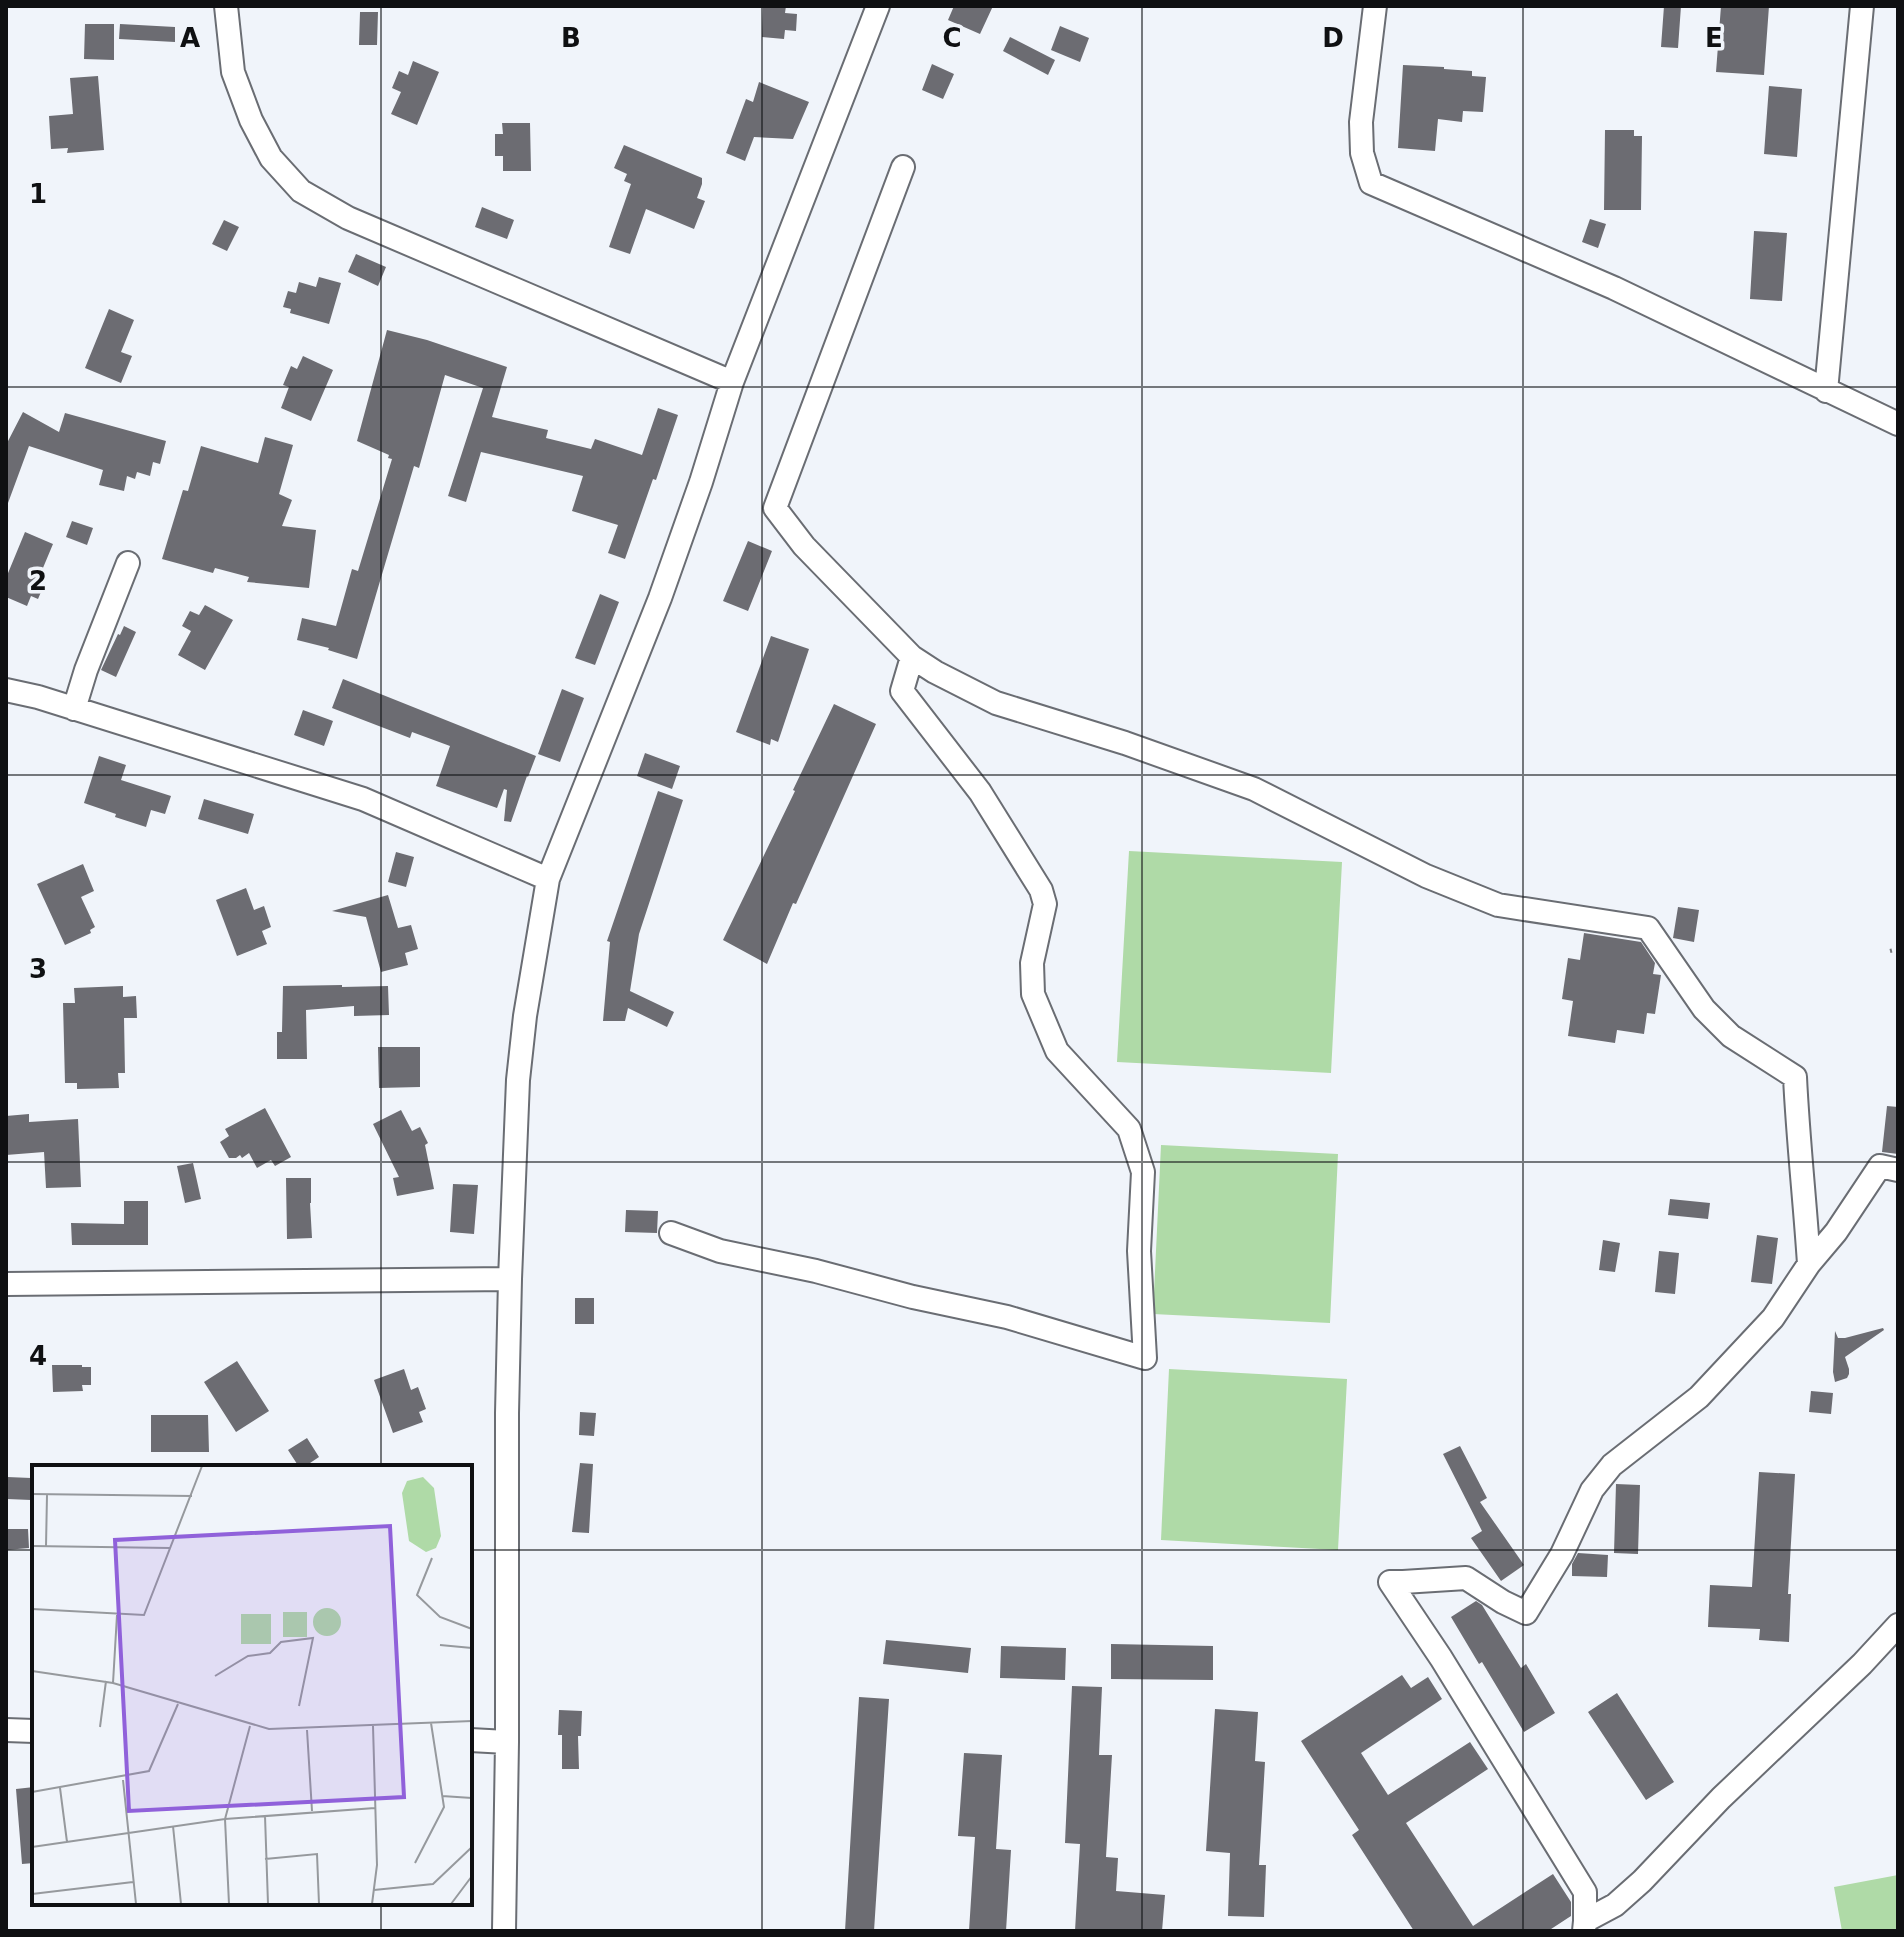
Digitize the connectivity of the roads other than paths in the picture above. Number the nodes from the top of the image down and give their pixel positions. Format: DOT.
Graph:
graph roads {
  1 [pos="226,6"];
  2 [pos="878,6"];
  3 [pos="1375,6"];
  4 [pos="1862,6"];
  5 [pos="903,167"];
  6 [pos="732,382"];
  7 [pos="1826,391"];
  8 [pos="1898,424"];
  9 [pos="128,563"];
  10 [pos="912,657"];
  11 [pos="6,690"];
  12 [pos="74,709"];
  13 [pos="548,879"];
  14 [pos="1898,1170"];
  15 [pos="671,1233"];
  16 [pos="1809,1264"];
  17 [pos="510,1279"];
  18 [pos="6,1284"];
  19 [pos="1898,1625"];
  20 [pos="6,1730"];
  21 [pos="32,1731"];
  22 [pos="472,1740"];
  23 [pos="507,1742"];
  24 [pos="1584,1926"];
  25 [pos="504,1931"];
  1 -- 6 [label="street"];
  2 -- 6 [label="street"];
  3 -- 7 [label="street"];
  4 -- 7 [label="street"];
  5 -- 10 [label="street"];
  6 -- 13 [label="street"];
  7 -- 8 [label="street"];
  9 -- 12 [label="street"];
  10 -- 15 [label="street"];
  10 -- 16 [label="street"];
  11 -- 12 [label="street"];
  12 -- 13 [label="street"];
  13 -- 17 [label="street"];
  14 -- 16 [label="street"];
  16 -- 24 [label="street"];
  17 -- 18 [label="street"];
  17 -- 23 [label="street"];
  19 -- 24 [label="street"];
  20 -- 21 [label="street"];
  22 -- 23 [label="street"];
  23 -- 25 [label="street"];
}
